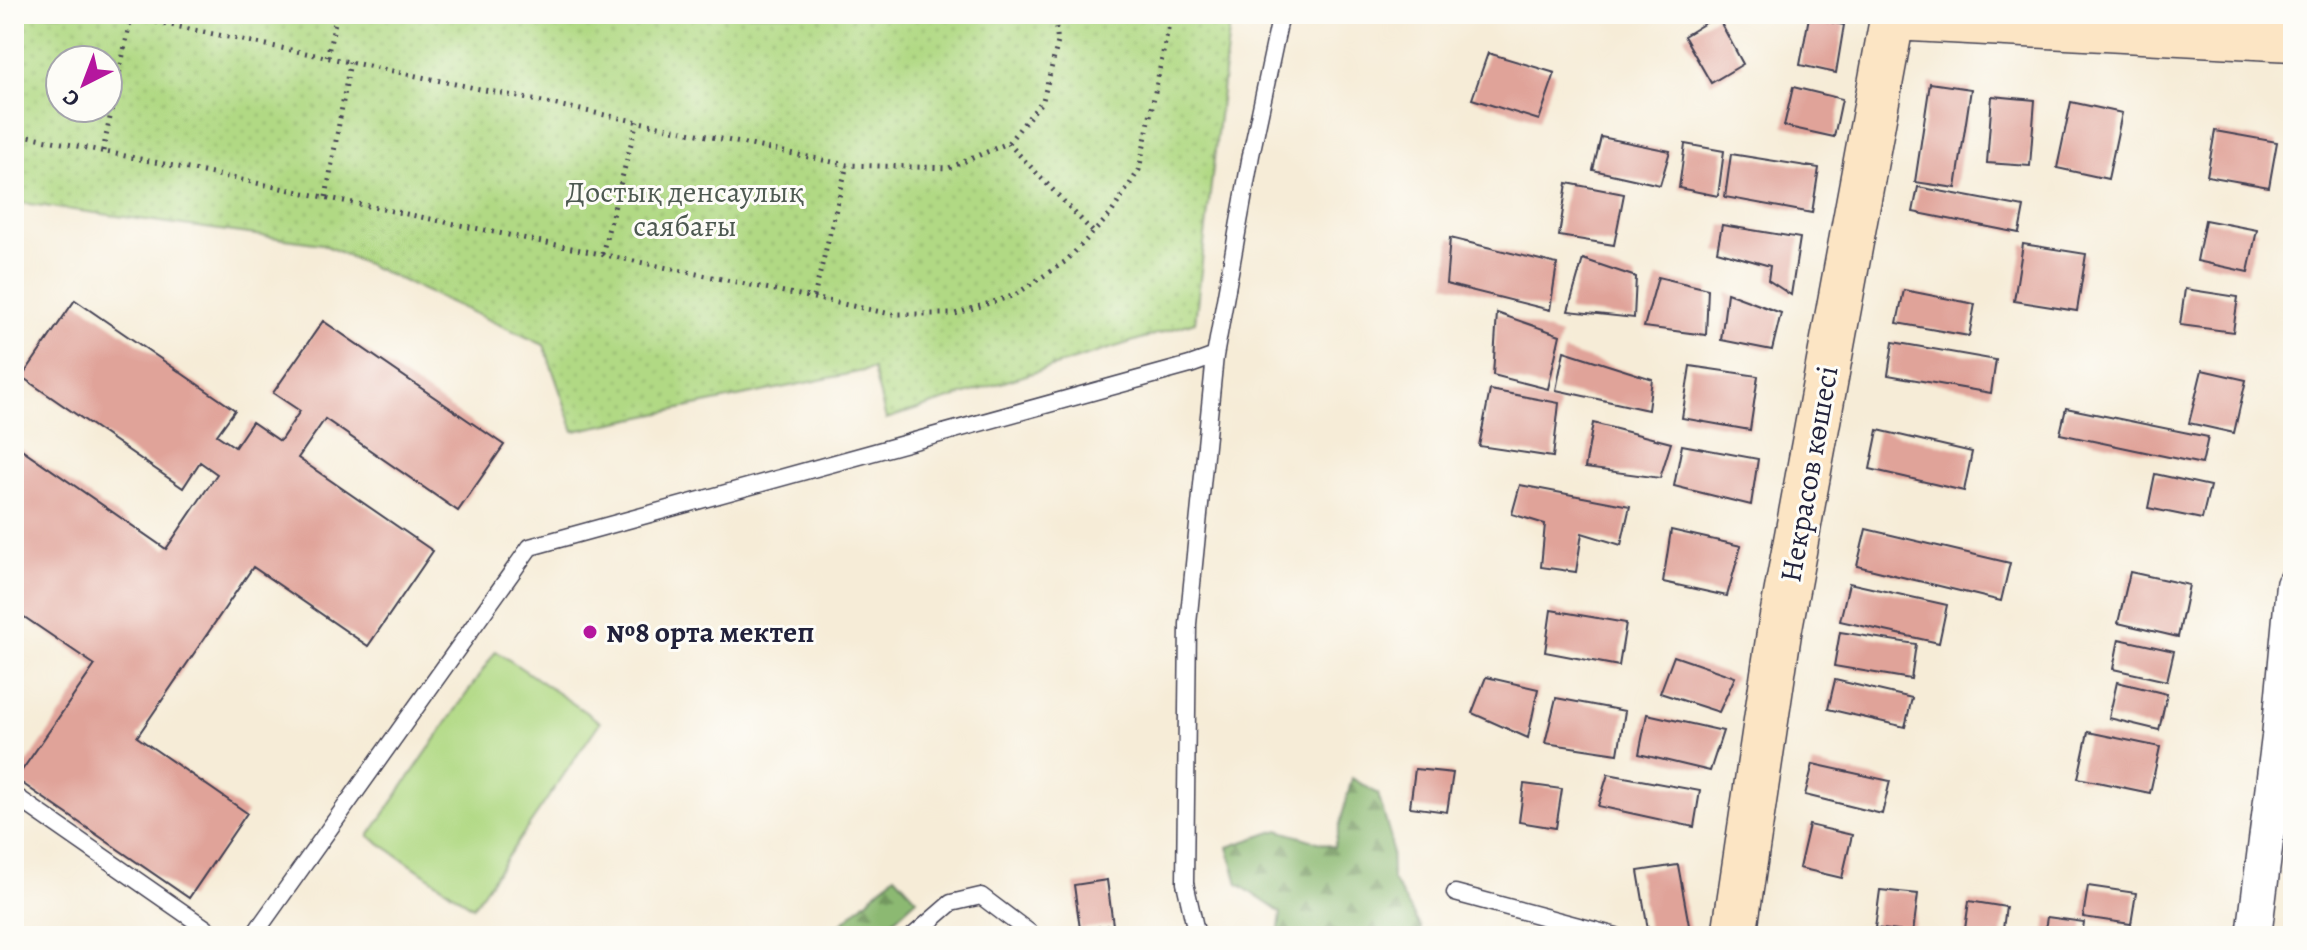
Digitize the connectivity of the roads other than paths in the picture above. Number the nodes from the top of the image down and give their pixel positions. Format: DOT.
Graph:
graph roads {
  1 [pos="1281,14"];
  2 [pos="1893,16"];
  3 [pos="2293,39"];
  4 [pos="1215,356"];
  5 [pos="2293,585"];
  6 [pos="2286,737"];
  7 [pos="14,795"];
  8 [pos="1455,893"];
  9 [pos="1744,934"];
  10 [pos="1193,935"];
  11 [pos="217,936"];
  12 [pos="253,936"];
  13 [pos="913,936"];
  14 [pos="1034,936"];
  15 [pos="1616,936"];
  16 [pos="2254,936"];
  1 -- 4 [label="lane"];
  2 -- 3 [label="main road"];
  2 -- 9 [label="main road, Некрасов көшесі"];
  4 -- 10 [label="lane"];
  4 -- 12 [label="lane"];
  5 -- 6 [label="street"];
  6 -- 16 [label="street"];
  7 -- 11 [label="lane"];
  8 -- 15 [label="lane"];
  13 -- 14 [label="lane"];
}
